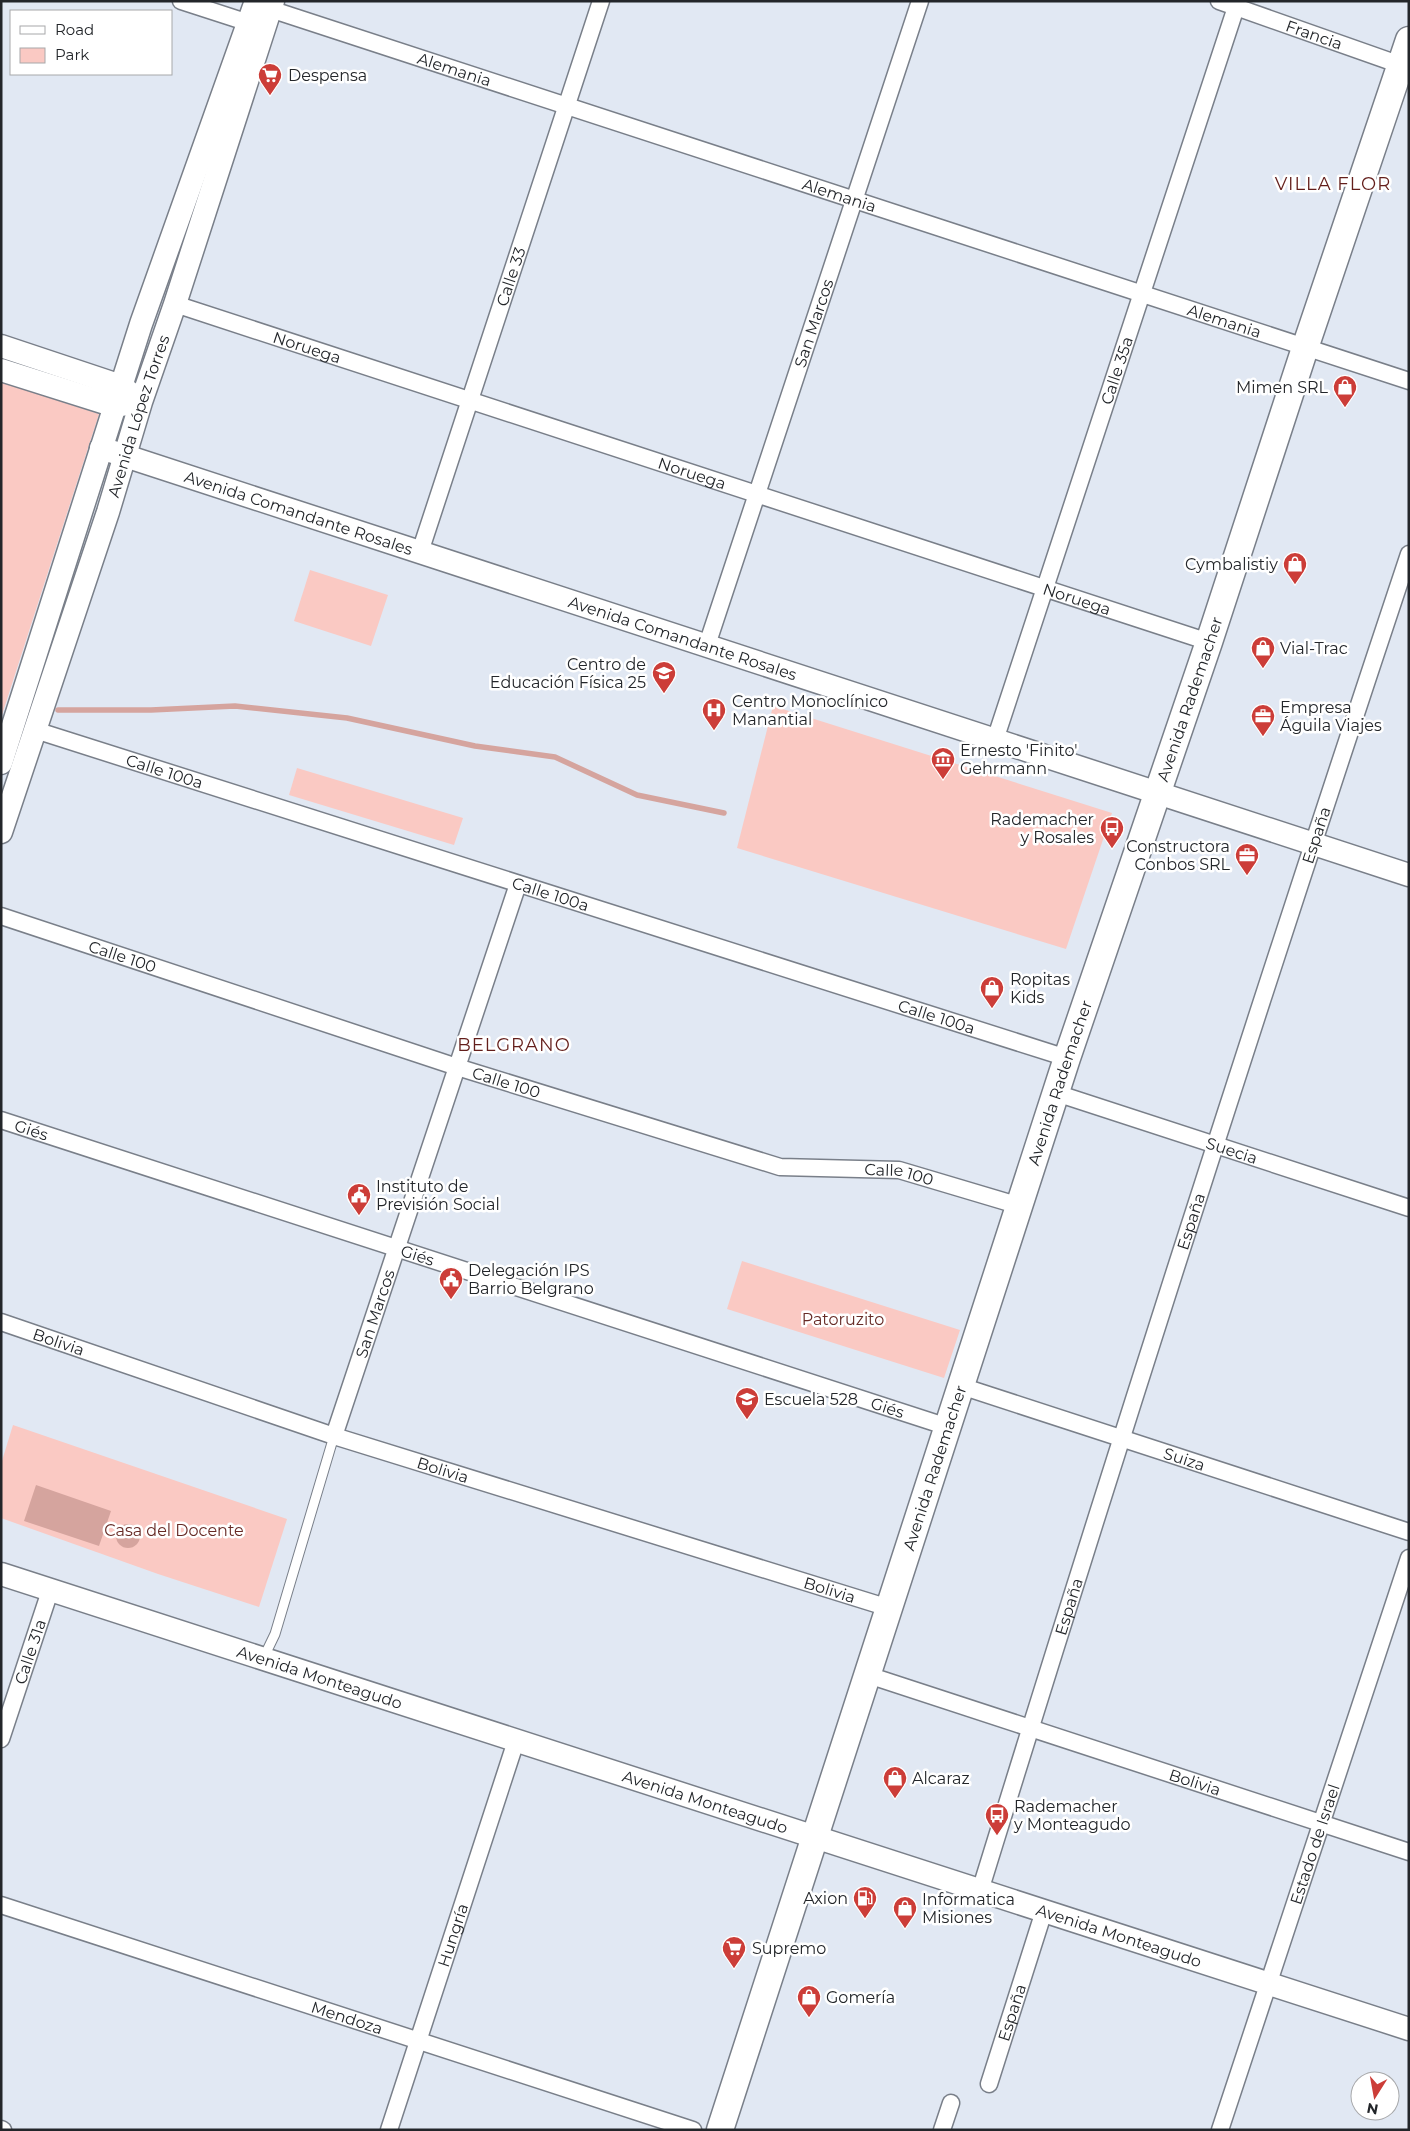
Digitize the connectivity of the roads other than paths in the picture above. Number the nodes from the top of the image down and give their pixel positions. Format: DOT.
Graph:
graph roads {
  1 [pos="181,1"];
  2 [pos="601,1"];
  3 [pos="920,1"];
  4 [pos="1219,1"];
  5 [pos="267,4"];
  6 [pos="1237,4"];
  7 [pos="249,23"];
  8 [pos="1409,40"];
  9 [pos="1405,66"];
  10 [pos="567,105"];
  11 [pos="853,200"];
  12 [pos="1142,294"];
  13 [pos="175,304"];
  14 [pos="1,346"];
  15 [pos="1305,348"];
  16 [pos="1,370"];
  17 [pos="1409,381"];
  18 [pos="118,396"];
  19 [pos="470,400"];
  20 [pos="141,402"];
  21 [pos="101,448"];
  22 [pos="124,455"];
  23 [pos="758,494"];
  24 [pos="420,552"];
  25 [pos="1409,554"];
  26 [pos="1046,589"];
  27 [pos="1209,642"];
  28 [pos="707,645"];
  29 [pos="35,730"];
  30 [pos="995,740"];
  31 [pos="1,763"];
  32 [pos="1158,793"];
  33 [pos="1,832"];
  34 [pos="1313,844"];
  35 [pos="1409,875"];
  36 [pos="518,884"];
  37 [pos="1,916"];
  38 [pos="1067,1058"];
  39 [pos="457,1067"];
  40 [pos="1056,1093"];
  41 [pos="1,1120"];
  42 [pos="1216,1145"];
  43 [pos="1020,1206"];
  44 [pos="1409,1208"];
  45 [pos="395,1248"];
  46 [pos="1,1322"];
  47 [pos="961,1386"];
  48 [pos="948,1427"];
  49 [pos="334,1436"];
  50 [pos="1123,1438"];
  51 [pos="1409,1532"];
  52 [pos="1409,1558"];
  53 [pos="1,1574"];
  54 [pos="50,1591"];
  55 [pos="889,1608"];
  56 [pos="262,1659"];
  57 [pos="868,1675"];
  58 [pos="1030,1728"];
  59 [pos="1,1739"];
  60 [pos="516,1741"];
  61 [pos="1321,1823"];
  62 [pos="815,1837"];
  63 [pos="1409,1852"];
  64 [pos="980,1891"];
  65 [pos="1,1905"];
  66 [pos="1044,1911"];
  67 [pos="1269,1984"];
  68 [pos="1409,2029"];
  69 [pos="418,2041"];
  70 [pos="989,2084"];
  71 [pos="951,2103"];
  72 [pos="389,2130"];
  73 [pos="693,2130"];
  74 [pos="720,2130"];
  75 [pos="942,2130"];
  76 [pos="1220,2130"];
  1 -- 7 [label="street"];
  2 -- 10 [label="street, Calle 33"];
  3 -- 11 [label="street, San Marcos"];
  4 -- 6 [label="street, Francia"];
  5 -- 7 [label="main road, Avenida López Torres"];
  5 -- 10 [label="street, Alemania"];
  5 -- 13 [label="main road, Avenida López Torres"];
  6 -- 9 [label="street, Francia"];
  6 -- 12 [label="street, Calle 35a"];
  7 -- 18 [label="main road, Avenida López Torres"];
  8 -- 9 [label="main road, Avenida Rademacher"];
  9 -- 15 [label="main road, Avenida Rademacher"];
  10 -- 11 [label="street, Alemania"];
  10 -- 19 [label="street, Calle 33"];
  11 -- 12 [label="street, Alemania"];
  11 -- 23 [label="street, San Marcos"];
  12 -- 15 [label="street, Alemania"];
  12 -- 26 [label="street, Calle 35a"];
  13 -- 19 [label="street, Noruega"];
  13 -- 20 [label="main road, Avenida López Torres"];
  14 -- 18 [label="main road"];
  15 -- 17 [label="street, Alemania"];
  15 -- 27 [label="main road, Avenida Rademacher"];
  16 -- 18 [label="main road"];
  18 -- 20 [label="main road"];
  18 -- 21 [label="main road, Avenida López Torres"];
  19 -- 23 [label="street, Noruega"];
  19 -- 24 [label="street, Calle 33"];
  20 -- 22 [label="main road, Avenida López Torres"];
  21 -- 22 [label="main road, Avenida Comandante Rosales"];
  21 -- 31 [label="main road, Avenida López Torres"];
  22 -- 24 [label="main road, Avenida Comandante Rosales"];
  22 -- 29 [label="main road, Avenida López Torres"];
  23 -- 26 [label="street, Noruega"];
  23 -- 28 [label="street, San Marcos"];
  24 -- 28 [label="main road, Avenida Comandante Rosales"];
  25 -- 34 [label="street, España"];
  26 -- 27 [label="street, Noruega"];
  26 -- 30 [label="street, Calle 35a"];
  27 -- 32 [label="main road, Avenida Rademacher"];
  28 -- 30 [label="main road, Avenida Comandante Rosales"];
  29 -- 33 [label="main road, Avenida López Torres"];
  29 -- 36 [label="street, Calle 100a"];
  30 -- 32 [label="main road, Avenida Comandante Rosales"];
  32 -- 34 [label="main road, Avenida Comandante Rosales"];
  32 -- 38 [label="main road, Avenida Rademacher"];
  34 -- 35 [label="main road, Avenida Comandante Rosales"];
  34 -- 42 [label="street, España"];
  36 -- 38 [label="street, Calle 100a"];
  36 -- 39 [label="street, San Marcos"];
  37 -- 39 [label="street, Calle 100"];
  38 -- 40 [label="main road, Avenida Rademacher"];
  39 -- 43 [label="street, Calle 100"];
  39 -- 45 [label="street, San Marcos"];
  40 -- 42 [label="street, Suecia"];
  40 -- 43 [label="main road, Avenida Rademacher"];
  41 -- 45 [label="street, Giés"];
  42 -- 44 [label="street, Suecia"];
  42 -- 50 [label="street, España"];
  43 -- 47 [label="main road, Avenida Rademacher"];
  45 -- 48 [label="street, Giés"];
  45 -- 49 [label="street, San Marcos"];
  46 -- 49 [label="street, Bolivia"];
  47 -- 48 [label="main road, Avenida Rademacher"];
  47 -- 50 [label="street, Suiza"];
  48 -- 55 [label="main road, Avenida Rademacher"];
  49 -- 55 [label="street, Bolivia"];
  49 -- 56 [label="lane, San Marcos"];
  50 -- 51 [label="street, Suiza"];
  50 -- 58 [label="street, España"];
  52 -- 61 [label="street, Estado de Israel"];
  53 -- 54 [label="main road, Avenida Monteagudo"];
  54 -- 56 [label="main road, Avenida Monteagudo"];
  54 -- 59 [label="street, Calle 31a"];
  55 -- 57 [label="main road, Avenida Rademacher"];
  56 -- 60 [label="main road, Avenida Monteagudo"];
  57 -- 58 [label="street, Bolivia"];
  57 -- 62 [label="main road, Avenida Rademacher"];
  58 -- 61 [label="street, Bolivia"];
  58 -- 64 [label="street, España"];
  60 -- 62 [label="main road, Avenida Monteagudo"];
  60 -- 69 [label="street, Hungría"];
  61 -- 63 [label="street, Bolivia"];
  61 -- 67 [label="street, Estado de Israel"];
  62 -- 64 [label="main road, Avenida Monteagudo"];
  62 -- 74 [label="main road, Avenida Rademacher"];
  64 -- 66 [label="main road, Avenida Monteagudo"];
  65 -- 69 [label="street, Mendoza"];
  66 -- 67 [label="main road, Avenida Monteagudo"];
  66 -- 70 [label="street, España"];
  67 -- 68 [label="main road, Avenida Monteagudo"];
  67 -- 76 [label="street, Estado de Israel"];
  69 -- 72 [label="street, Hungría"];
  69 -- 73 [label="street, Mendoza"];
  71 -- 75 [label="street"];
}
